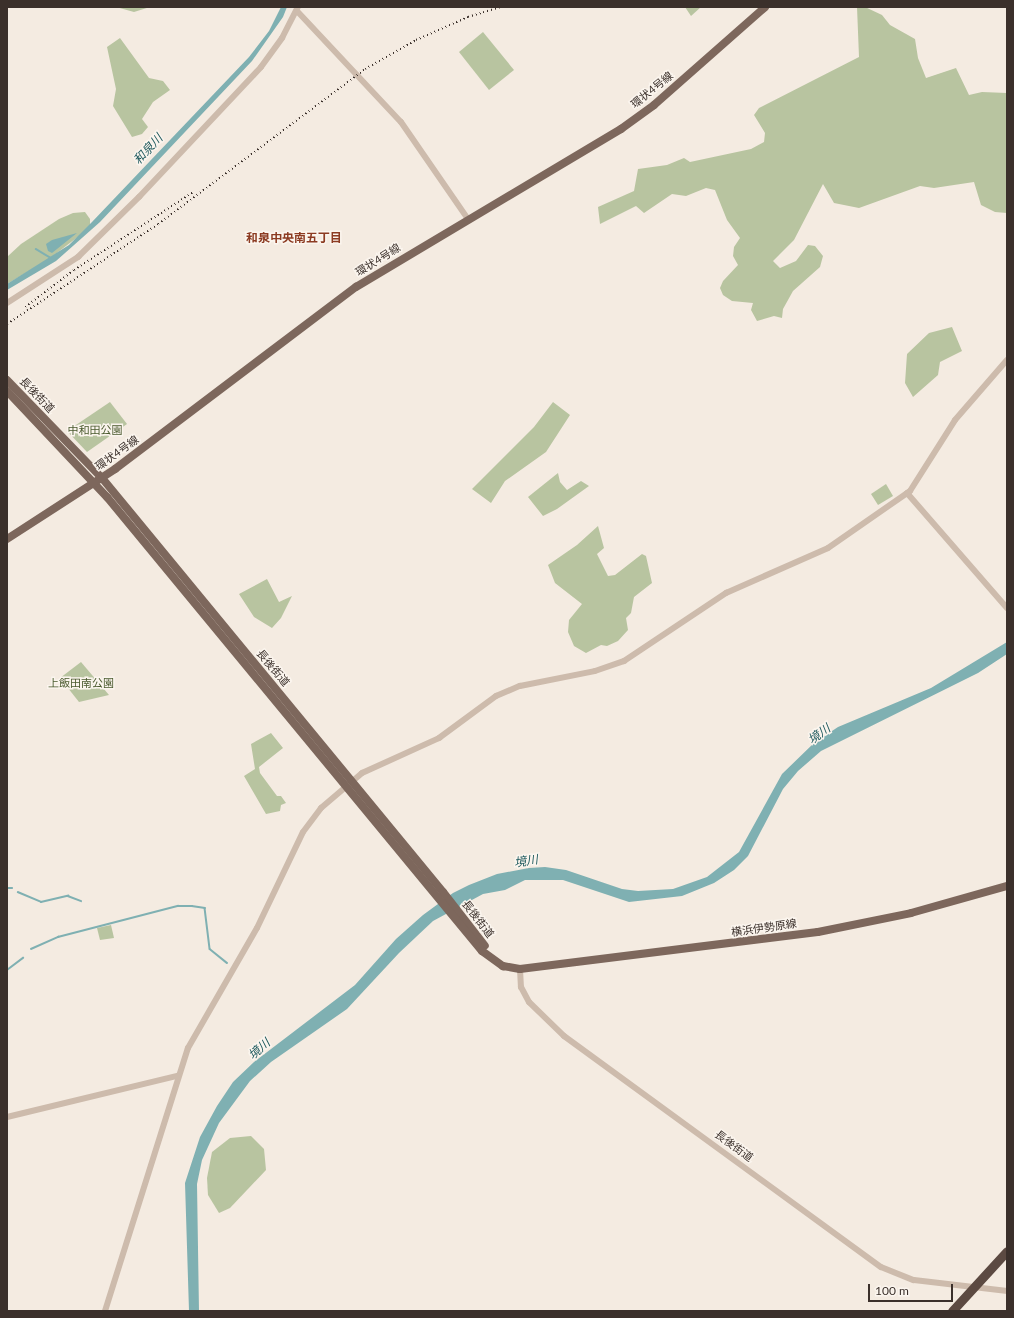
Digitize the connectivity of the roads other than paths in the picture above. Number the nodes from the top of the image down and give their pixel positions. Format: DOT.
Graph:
graph roads {
  1 [pos="764,7"];
  2 [pos="297,9"];
  3 [pos="468,219"];
  4 [pos="7,303"];
  5 [pos="1007,360"];
  6 [pos="7,380"];
  7 [pos="7,391"];
  8 [pos="98,480"];
  9 [pos="907,493"];
  10 [pos="7,539"];
  11 [pos="1007,608"];
  12 [pos="348,783"];
  13 [pos="1007,886"];
  14 [pos="520,969"];
  15 [pos="178,1076"];
  16 [pos="7,1117"];
  17 [pos="1007,1251"];
  18 [pos="973,1287"];
  19 [pos="1007,1291"];
  20 [pos="105,1311"];
  21 [pos="952,1311"];
  1 -- 3 [label="main road, 環状4号線"];
  2 -- 3 [label="street"];
  2 -- 4 [label="street"];
  3 -- 8 [label="main road, 環状4号線"];
  5 -- 9 [label="street"];
  6 -- 8 [label="main road, 長後街道"];
  7 -- 8 [label="main road, 長後街道"];
  8 -- 10 [label="main road, 環状4号線"];
  8 -- 12 [label="main road, 長後街道"];
  9 -- 11 [label="street"];
  9 -- 12 [label="street"];
  12 -- 14 [label="main road, 長後街道"];
  12 -- 15 [label="street"];
  13 -- 14 [label="main road, 横浜伊勢原線"];
  14 -- 18 [label="street, 長後街道"];
  15 -- 16 [label="street"];
  15 -- 20 [label="street"];
  17 -- 18 [label="highway"];
  18 -- 19 [label="street, 長後街道"];
  18 -- 21 [label="highway"];
}
